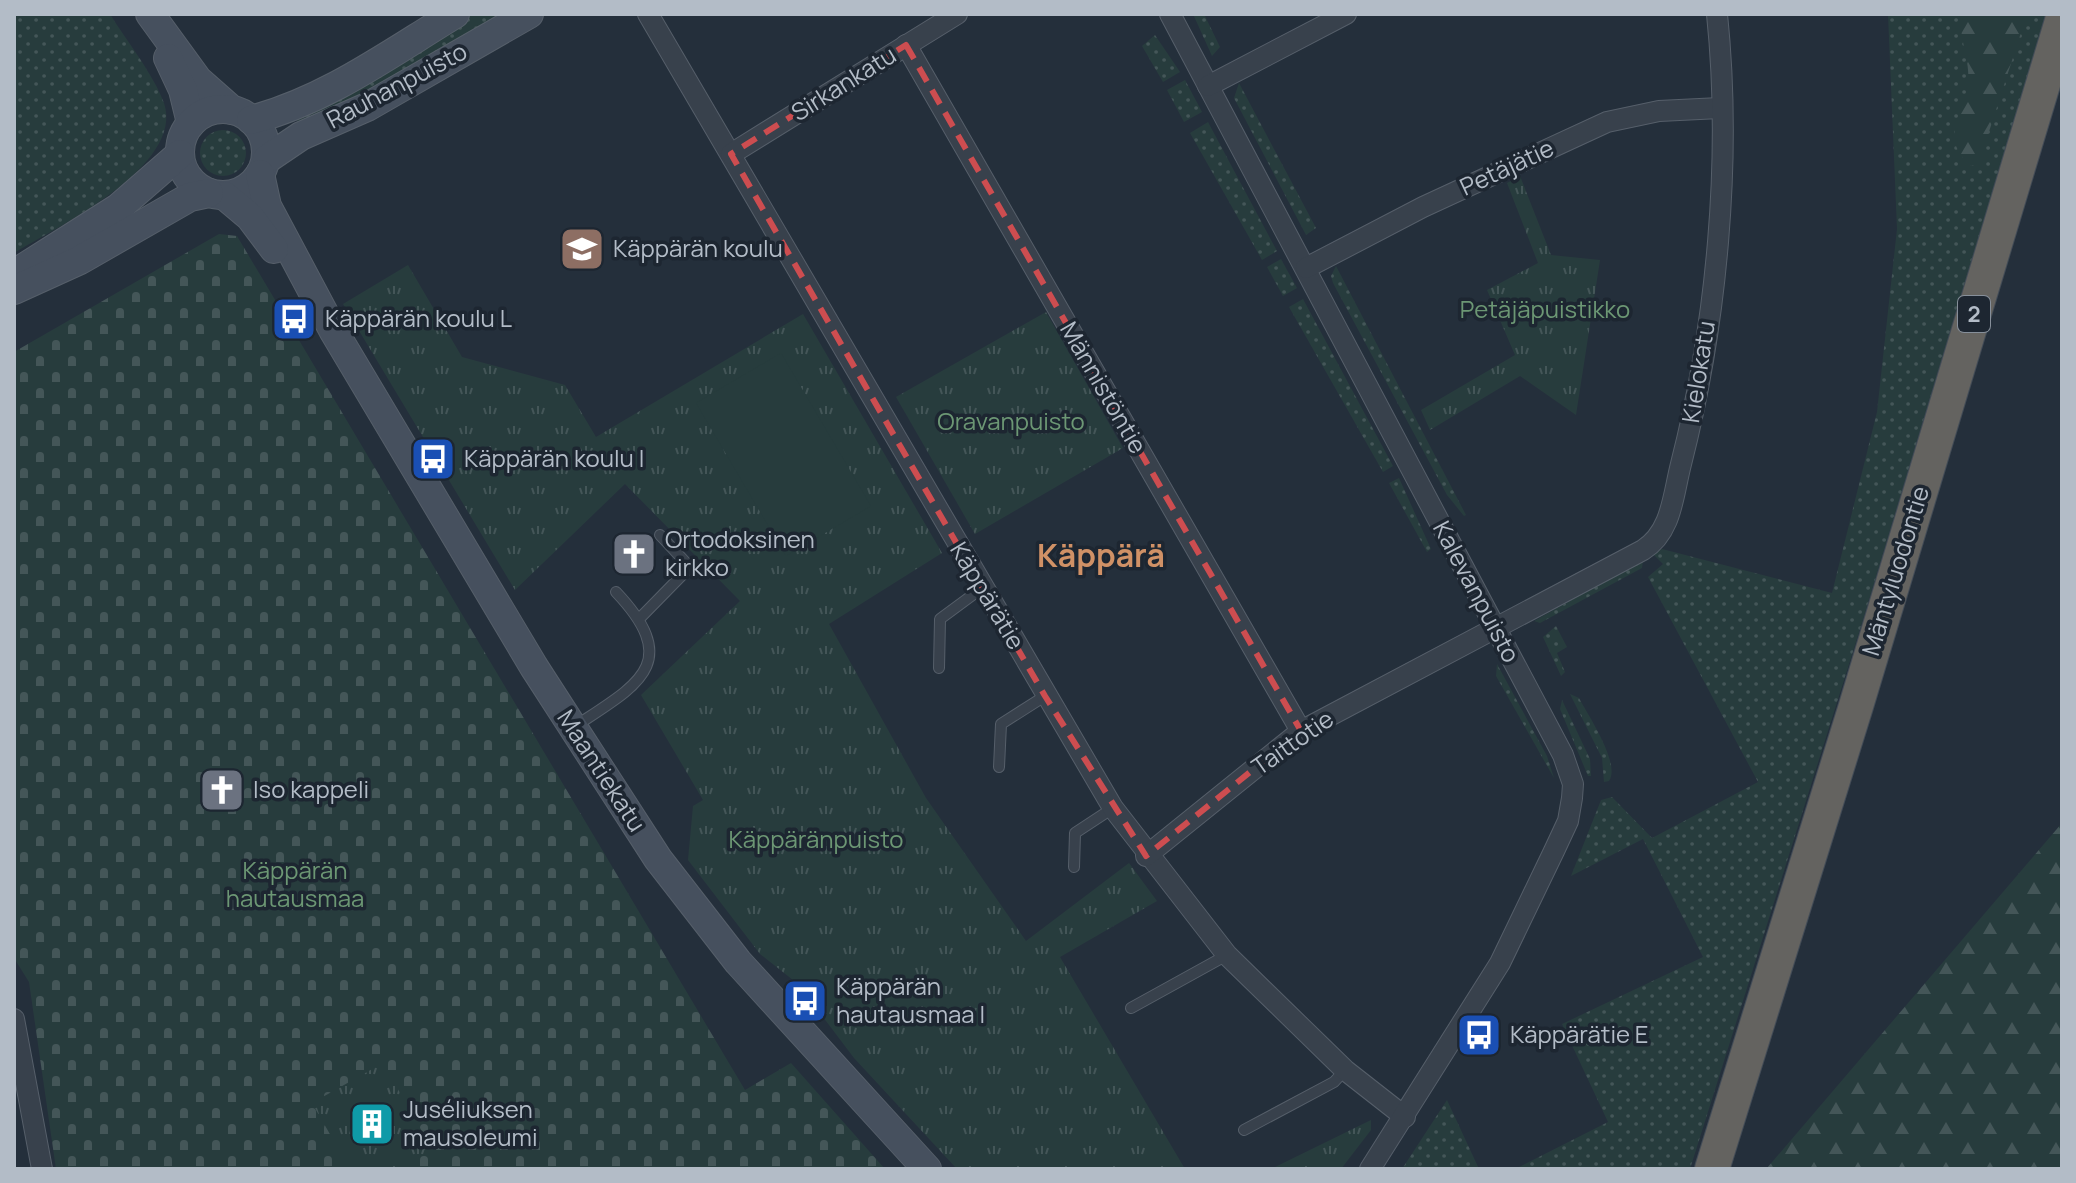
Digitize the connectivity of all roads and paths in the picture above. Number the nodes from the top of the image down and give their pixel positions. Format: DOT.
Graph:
graph roads {
  1 [pos="149,14"];
  2 [pos="455,14"];
  3 [pos="529,14"];
  4 [pos="648,14"];
  5 [pos="957,14"];
  6 [pos="1170,14"];
  7 [pos="1346,14"];
  8 [pos="1717,14"];
  9 [pos="2062,21"];
  10 [pos="906,45"];
  11 [pos="1208,86"];
  12 [pos="1720,108"];
  13 [pos="242,115"];
  14 [pos="191,123"];
  15 [pos="180,154"];
  16 [pos="731,154"];
  17 [pos="264,166"];
  18 [pos="217,195"];
  19 [pos="1306,268"];
  20 [pos="14,274"];
  21 [pos="14,290"];
  22 [pos="333,330"];
  23 [pos="660,535"];
  24 [pos="982,588"];
  25 [pos="616,592"];
  26 [pos="640,618"];
  27 [pos="1495,628"];
  28 [pos="939,668"];
  29 [pos="1045,696"];
  30 [pos="572,728"];
  31 [pos="1301,731"];
  32 [pos="999,767"];
  33 [pos="1113,808"];
  34 [pos="1146,856"];
  35 [pos="1074,867"];
  36 [pos="1227,955"];
  37 [pos="1131,1008"];
  38 [pos="14,1019"];
  39 [pos="1345,1070"];
  40 [pos="1405,1117"];
  41 [pos="1244,1130"];
  42 [pos="42,1169"];
  43 [pos="927,1169"];
  44 [pos="1370,1169"];
  45 [pos="1715,1169"];
  1 -- 13 [label="main road"];
  1 -- 14 [label="main road"];
  2 -- 13 [label="main road, Rauhanpuisto"];
  3 -- 17 [label="main road, Rauhanpuisto"];
  4 -- 16 [label="street, Käppärätie"];
  5 -- 10 [label="street, Sirkankatu"];
  6 -- 11 [label="street, Kalevanpuisto"];
  7 -- 11 [label="street"];
  8 -- 12 [label="street, Kielokatu"];
  9 -- 45 [label="highway, Mäntyluodontie / 2"];
  10 -- 16 [label="street, Sirkankatu"];
  10 -- 31 [label="street, Männistöntie"];
  11 -- 19 [label="street, Kalevanpuisto"];
  12 -- 19 [label="street, Petäjätie"];
  12 -- 27 [label="street, Kielokatu"];
  13 -- 14 [label="main road"];
  13 -- 17 [label="main road"];
  14 -- 15 [label="main road"];
  15 -- 18 [label="main road"];
  15 -- 20 [label="main road"];
  16 -- 24 [label="street, Käppärätie"];
  17 -- 18 [label="main road"];
  17 -- 22 [label="main road, Maantiekatu"];
  18 -- 21 [label="main road"];
  18 -- 22 [label="main road, Maantiekatu"];
  19 -- 27 [label="street, Kalevanpuisto"];
  22 -- 30 [label="main road, Maantiekatu"];
  23 -- 26 [label="lane"];
  24 -- 28 [label="lane"];
  24 -- 29 [label="street, Käppärätie"];
  25 -- 26 [label="lane"];
  26 -- 30 [label="lane"];
  27 -- 31 [label="street, Taittotie"];
  27 -- 40 [label="street, Kalevanpuisto"];
  29 -- 32 [label="lane"];
  29 -- 33 [label="street, Käppärätie"];
  30 -- 43 [label="main road, Maantiekatu"];
  31 -- 34 [label="street, Taittotie"];
  33 -- 34 [label="street, Käppärätie"];
  33 -- 35 [label="lane"];
  34 -- 36 [label="street, Käppärätie"];
  36 -- 37 [label="lane"];
  36 -- 39 [label="street, Käppärätie"];
  38 -- 42 [label="street"];
  39 -- 40 [label="street, Käppärätie"];
  39 -- 41 [label="lane"];
  40 -- 44 [label="street, Kalevanpuisto"];
}
